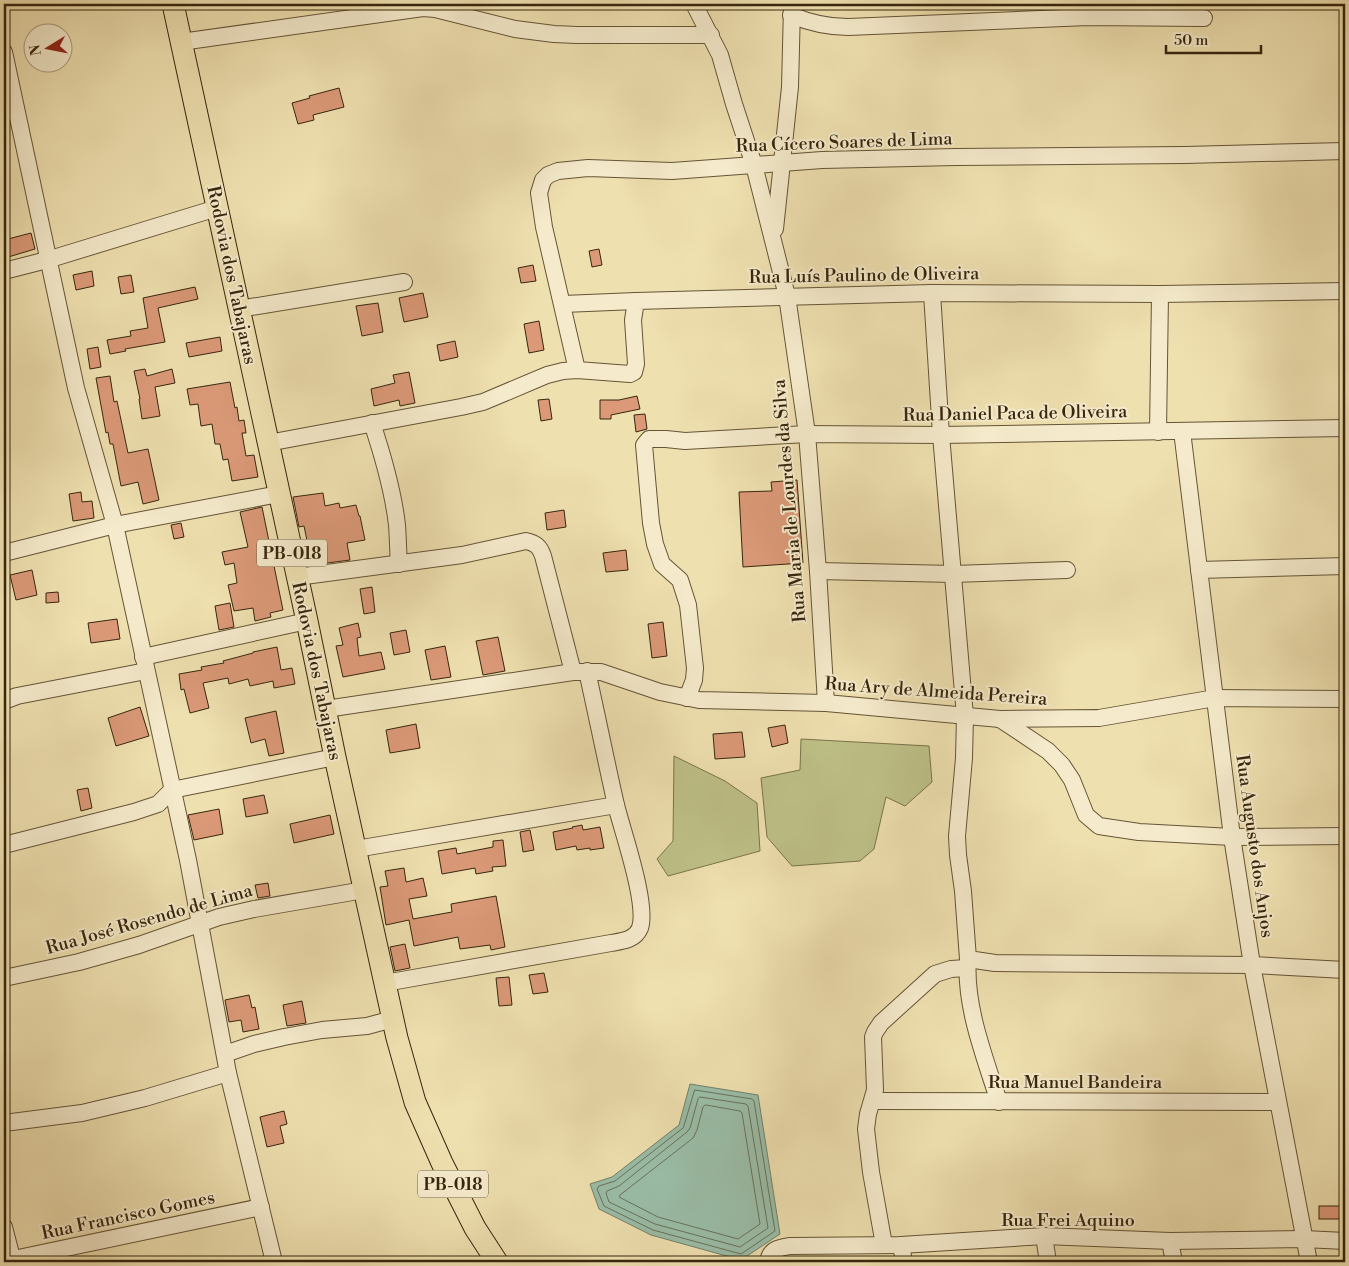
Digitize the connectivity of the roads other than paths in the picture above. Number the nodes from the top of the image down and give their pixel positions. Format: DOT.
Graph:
graph roads {
  1 [pos="173,4"];
  2 [pos="694,4"];
  3 [pos="792,9"];
  4 [pos="1204,18"];
  5 [pos="711,35"];
  6 [pos="181,42"];
  7 [pos="4,52"];
  8 [pos="1345,151"];
  9 [pos="781,163"];
  10 [pos="754,165"];
  11 [pos="217,208"];
  12 [pos="774,241"];
  13 [pos="47,260"];
  14 [pos="4,271"];
  15 [pos="404,282"];
  16 [pos="1345,291"];
  17 [pos="932,294"];
  18 [pos="1160,294"];
  19 [pos="787,296"];
  20 [pos="636,301"];
  21 [pos="562,304"];
  22 [pos="239,309"];
  23 [pos="577,370"];
  24 [pos="372,423"];
  25 [pos="1345,428"];
  26 [pos="1182,431"];
  27 [pos="1158,432"];
  28 [pos="807,434"];
  29 [pos="941,435"];
  30 [pos="268,443"];
  31 [pos="279,494"];
  32 [pos="115,525"];
  33 [pos="4,553"];
  34 [pos="399,564"];
  35 [pos="1345,566"];
  36 [pos="1067,570"];
  37 [pos="1199,570"];
  38 [pos="818,571"];
  39 [pos="954,574"];
  40 [pos="297,577"];
  41 [pos="307,622"];
  42 [pos="145,664"];
  43 [pos="580,671"];
  44 [pos="687,698"];
  45 [pos="1215,698"];
  46 [pos="1345,699"];
  47 [pos="4,700"];
  48 [pos="826,703"];
  49 [pos="326,709"];
  50 [pos="965,716"];
  51 [pos="1000,719"];
  52 [pos="335,757"];
  53 [pos="172,790"];
  54 [pos="616,805"];
  55 [pos="1345,836"];
  56 [pos="1232,837"];
  57 [pos="4,845"];
  58 [pos="356,849"];
  59 [pos="364,890"];
  60 [pos="200,924"];
  61 [pos="968,964"];
  62 [pos="1252,965"];
  63 [pos="1345,970"];
  64 [pos="4,978"];
  65 [pos="385,983"];
  66 [pos="393,1019"];
  67 [pos="224,1054"];
  68 [pos="228,1073"];
  69 [pos="873,1101"];
  70 [pos="999,1102"];
  71 [pos="1277,1102"];
  72 [pos="4,1123"];
  73 [pos="261,1206"];
  74 [pos="4,1227"];
  75 [pos="1044,1236"];
  76 [pos="1170,1240"];
  77 [pos="1304,1240"];
  78 [pos="1345,1241"];
  79 [pos="884,1245"];
  80 [pos="901,1245"];
  81 [pos="10,1261"];
  82 [pos="274,1262"];
  83 [pos="497,1262"];
  84 [pos="768,1262"];
  85 [pos="904,1262"];
  86 [pos="1048,1262"];
  87 [pos="1174,1262"];
  88 [pos="1309,1262"];
  1 -- 6 [label="main road, Rodovia dos Tabajaras / PB-018"];
  2 -- 5 [label="street, Rua Maria de Lourdes da Silva"];
  3 -- 4 [label="street"];
  3 -- 9 [label="street"];
  5 -- 6 [label="street"];
  5 -- 10 [label="street, Rua Maria de Lourdes da Silva"];
  6 -- 11 [label="main road, Rodovia dos Tabajaras / PB-018"];
  7 -- 13 [label="street"];
  8 -- 9 [label="street, Rua Cícero Soares de Lima"];
  9 -- 10 [label="street, Rua Cícero Soares de Lima"];
  9 -- 12 [label="street"];
  10 -- 12 [label="street, Rua Maria de Lourdes da Silva"];
  10 -- 21 [label="street, Rua Cícero Soares de Lima"];
  11 -- 13 [label="street"];
  11 -- 22 [label="main road, Rodovia dos Tabajaras / PB-018"];
  12 -- 19 [label="street, Rua Maria de Lourdes da Silva"];
  13 -- 14 [label="street"];
  13 -- 32 [label="street"];
  15 -- 22 [label="street"];
  16 -- 18 [label="street, Rua Luís Paulino de Oliveira"];
  17 -- 18 [label="street, Rua Luís Paulino de Oliveira"];
  17 -- 19 [label="street, Rua Luís Paulino de Oliveira"];
  17 -- 29 [label="street"];
  18 -- 27 [label="street"];
  19 -- 20 [label="street, Rua Luís Paulino de Oliveira"];
  19 -- 28 [label="street, Rua Maria de Lourdes da Silva"];
  20 -- 21 [label="street, Rua Luís Paulino de Oliveira"];
  20 -- 23 [label="street"];
  21 -- 23 [label="street, Rua Cícero Soares de Lima"];
  22 -- 30 [label="main road, Rodovia dos Tabajaras / PB-018"];
  23 -- 24 [label="street"];
  24 -- 30 [label="street"];
  24 -- 34 [label="street"];
  25 -- 26 [label="street, Rua Daniel Paca de Oliveira"];
  26 -- 27 [label="street, Rua Daniel Paca de Oliveira"];
  26 -- 37 [label="street, Rua Augusto dos Anjos"];
  27 -- 29 [label="street, Rua Daniel Paca de Oliveira"];
  28 -- 29 [label="street, Rua Daniel Paca de Oliveira"];
  28 -- 38 [label="street, Rua Maria de Lourdes da Silva"];
  28 -- 44 [label="street, Rua Daniel Paca de Oliveira"];
  29 -- 39 [label="street"];
  30 -- 31 [label="main road, Rodovia dos Tabajaras / PB-018"];
  31 -- 32 [label="street"];
  31 -- 40 [label="main road, Rodovia dos Tabajaras / PB-018"];
  32 -- 33 [label="street"];
  32 -- 42 [label="street"];
  34 -- 40 [label="street"];
  34 -- 43 [label="street"];
  35 -- 37 [label="street"];
  36 -- 39 [label="street"];
  37 -- 45 [label="street, Rua Augusto dos Anjos"];
  38 -- 39 [label="street"];
  38 -- 48 [label="street, Rua Maria de Lourdes da Silva"];
  39 -- 50 [label="street"];
  40 -- 41 [label="main road, Rodovia dos Tabajaras / PB-018"];
  41 -- 42 [label="street"];
  41 -- 49 [label="main road, Rodovia dos Tabajaras / PB-018"];
  42 -- 47 [label="street"];
  42 -- 53 [label="street"];
  43 -- 44 [label="street, Rua Ary de Almeida Pereira"];
  43 -- 49 [label="street, Rua Ary de Almeida Pereira"];
  43 -- 54 [label="street"];
  44 -- 48 [label="street, Rua Ary de Almeida Pereira"];
  45 -- 46 [label="street, Rua Ary de Almeida Pereira"];
  45 -- 51 [label="street, Rua Ary de Almeida Pereira"];
  45 -- 56 [label="street, Rua Augusto dos Anjos"];
  48 -- 50 [label="street, Rua Ary de Almeida Pereira"];
  49 -- 52 [label="main road, Rodovia dos Tabajaras / PB-018"];
  50 -- 51 [label="street, Rua Ary de Almeida Pereira"];
  50 -- 61 [label="street"];
  51 -- 56 [label="street"];
  52 -- 53 [label="street"];
  52 -- 58 [label="main road, Rodovia dos Tabajaras / PB-018"];
  53 -- 57 [label="street"];
  53 -- 60 [label="street"];
  54 -- 58 [label="street"];
  54 -- 65 [label="street"];
  55 -- 56 [label="street"];
  56 -- 62 [label="street, Rua Augusto dos Anjos"];
  58 -- 59 [label="main road, Rodovia dos Tabajaras / PB-018"];
  59 -- 60 [label="street, Rua José Rosendo de Lima"];
  59 -- 65 [label="main road, Rodovia dos Tabajaras / PB-018"];
  60 -- 64 [label="street, Rua José Rosendo de Lima"];
  60 -- 67 [label="street"];
  61 -- 62 [label="street"];
  61 -- 69 [label="street"];
  61 -- 70 [label="street"];
  62 -- 63 [label="street"];
  62 -- 71 [label="street, Rua Augusto dos Anjos"];
  65 -- 66 [label="main road, Rodovia dos Tabajaras / PB-018"];
  66 -- 67 [label="street"];
  66 -- 83 [label="main road, Rodovia dos Tabajaras / PB-018"];
  67 -- 68 [label="street"];
  68 -- 72 [label="street"];
  68 -- 73 [label="street"];
  69 -- 70 [label="street, Rua Manuel Bandeira"];
  69 -- 79 [label="street"];
  70 -- 71 [label="street, Rua Manuel Bandeira"];
  71 -- 77 [label="street, Rua Augusto dos Anjos"];
  73 -- 81 [label="street, Rua Francisco Gomes"];
  73 -- 82 [label="street"];
  74 -- 81 [label="street"];
  75 -- 76 [label="street, Rua Frei Aquino"];
  75 -- 80 [label="street, Rua Frei Aquino"];
  75 -- 86 [label="street"];
  76 -- 77 [label="street, Rua Frei Aquino"];
  76 -- 87 [label="street"];
  77 -- 78 [label="street, Rua Frei Aquino"];
  77 -- 88 [label="street, Rua Augusto dos Anjos"];
  79 -- 80 [label="street, Rua Frei Aquino"];
  79 -- 84 [label="street, Rua Frei Aquino"];
  80 -- 85 [label="street"];
}
